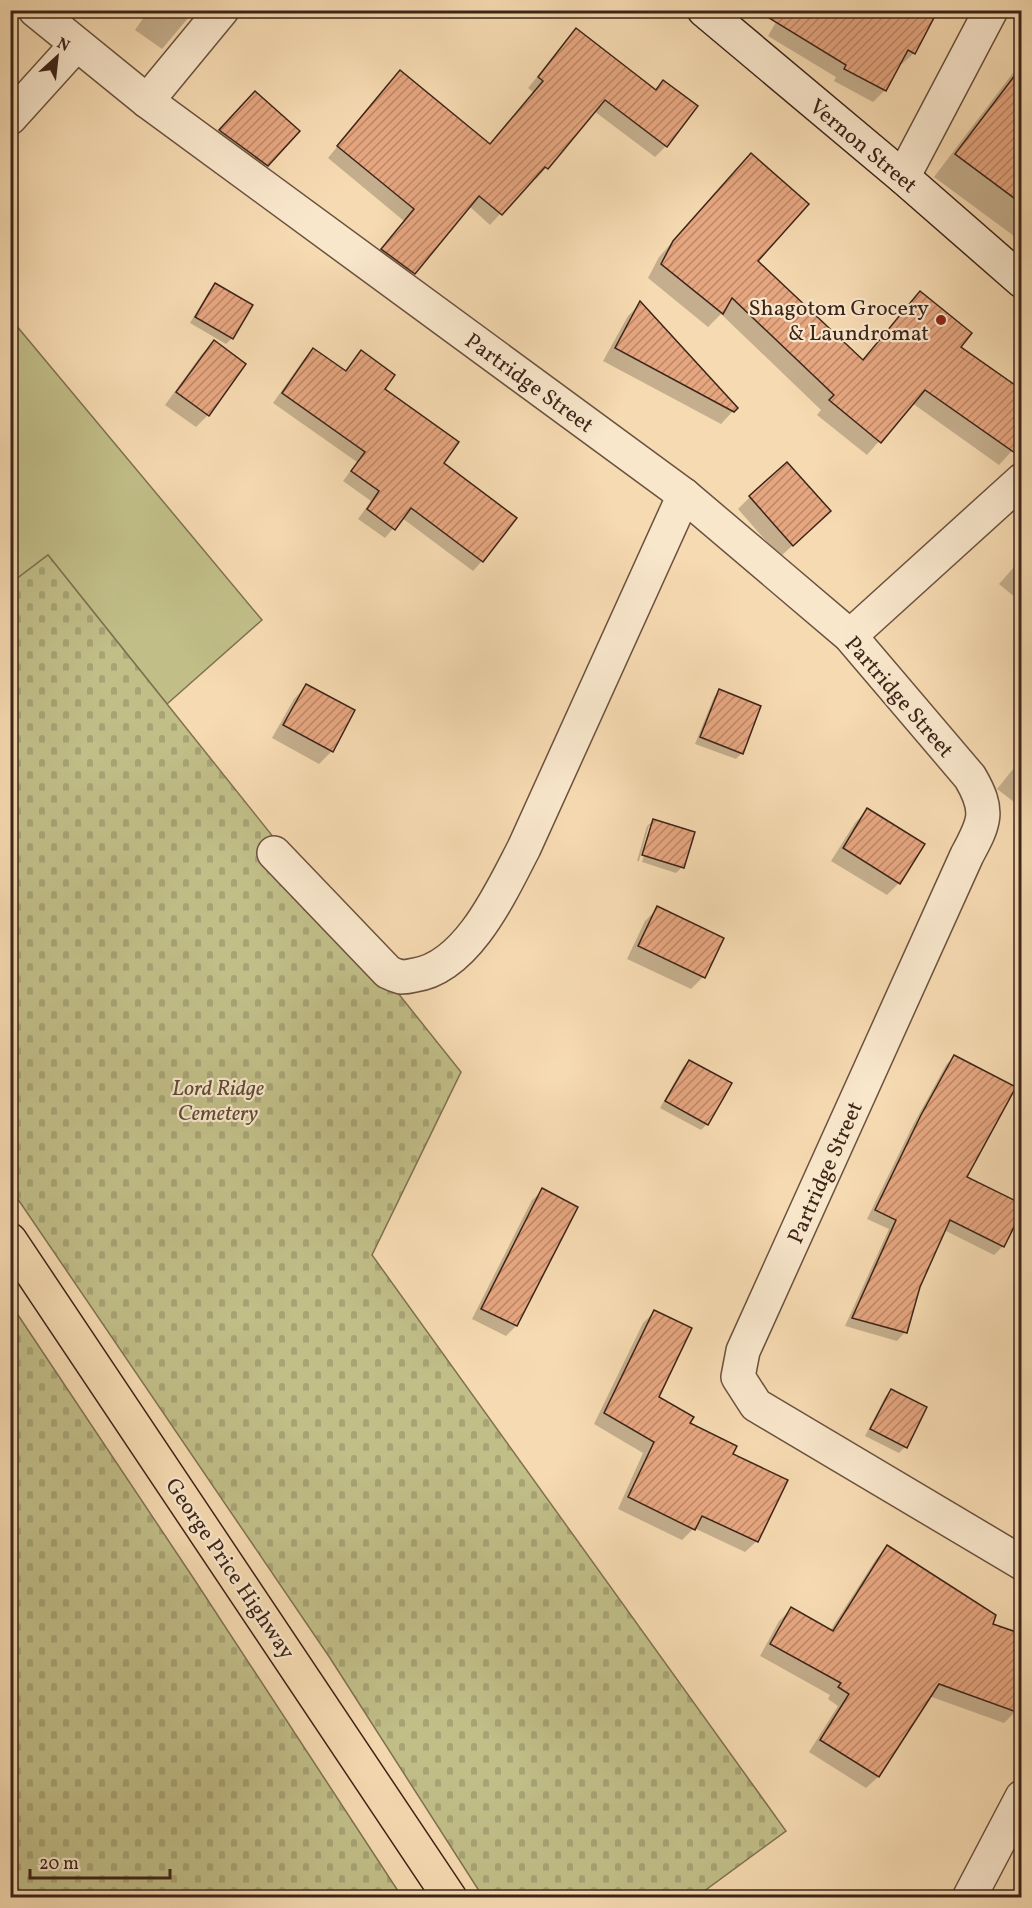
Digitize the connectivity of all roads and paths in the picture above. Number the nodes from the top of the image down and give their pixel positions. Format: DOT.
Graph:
graph roads {
  1 [pos="35,10"];
  2 [pos="222,10"];
  3 [pos="704,10"];
  4 [pos="991,10"];
  5 [pos="76,45"];
  6 [pos="147,101"];
  7 [pos="10,118"];
  8 [pos="903,177"];
  9 [pos="1022,281"];
  10 [pos="1022,480"];
  11 [pos="684,495"];
  12 [pos="850,636"];
  13 [pos="274,853"];
  14 [pos="10,1240"];
  15 [pos="1022,1563"];
  16 [pos="1022,1797"];
  17 [pos="450,1898"];
  18 [pos="969,1898"];
  1 -- 5 [label="street, Partridge Street"];
  2 -- 6 [label="street"];
  3 -- 8 [label="street, Vernon Street"];
  4 -- 8 [label="street"];
  5 -- 6 [label="street, Partridge Street"];
  5 -- 7 [label="street"];
  6 -- 11 [label="street, Partridge Street"];
  8 -- 9 [label="street, Vernon Street"];
  10 -- 12 [label="street"];
  11 -- 12 [label="street, Partridge Street"];
  11 -- 13 [label="street"];
  12 -- 15 [label="street, Partridge Street"];
  14 -- 17 [label="main road, George Price Highway"];
  16 -- 18 [label="street"];
}
